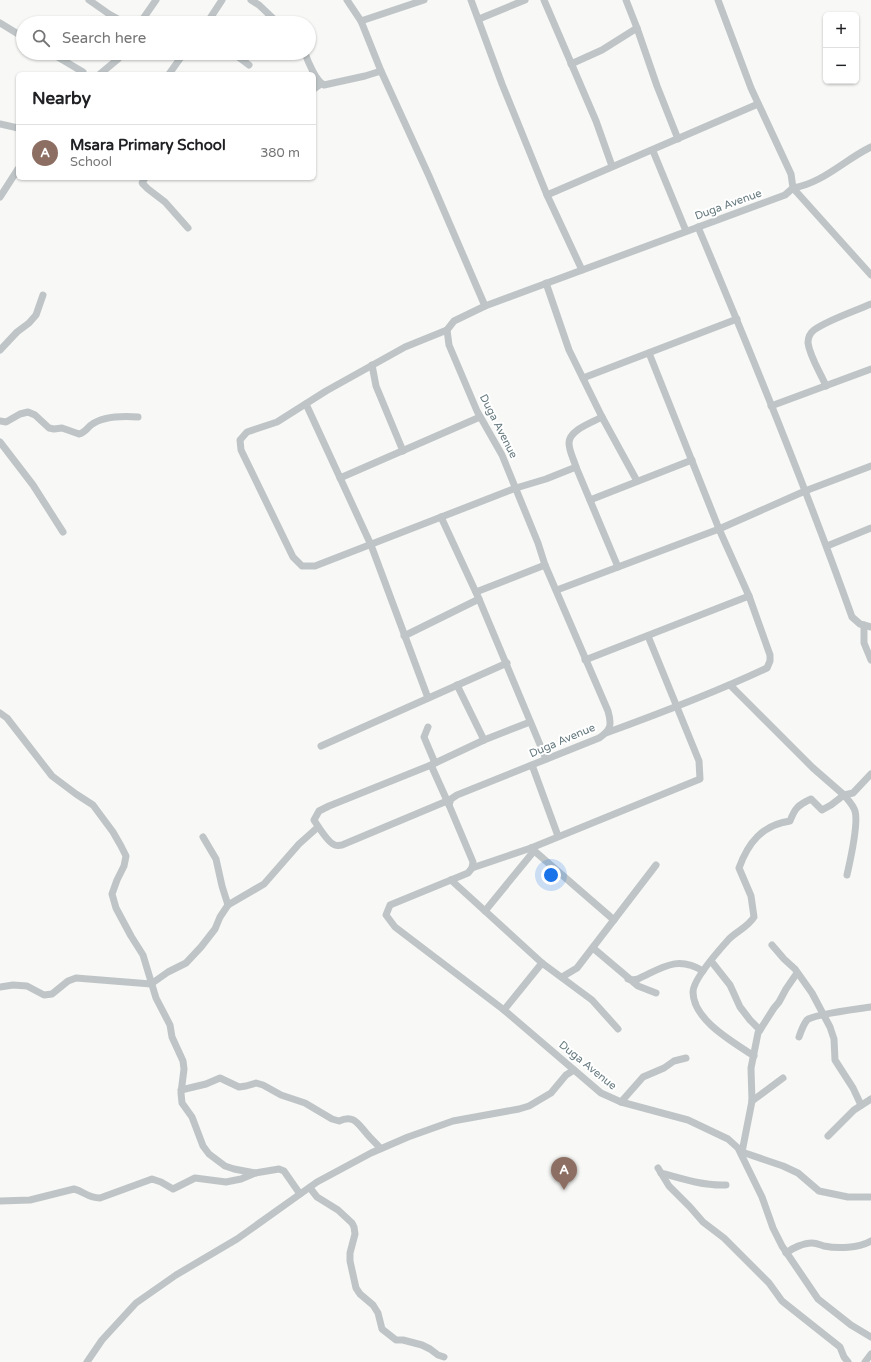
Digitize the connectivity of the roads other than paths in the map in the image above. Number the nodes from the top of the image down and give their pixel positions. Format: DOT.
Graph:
graph roads {
  1 [pos="89,0"];
  2 [pos="156,0"];
  3 [pos="222,0"];
  4 [pos="250,0"];
  5 [pos="347,0"];
  6 [pos="424,0"];
  7 [pos="471,0"];
  8 [pos="525,0"];
  9 [pos="544,0"];
  10 [pos="626,0"];
  11 [pos="718,0"];
  12 [pos="261,3"];
  13 [pos="113,16"];
  14 [pos="145,16"];
  15 [pos="212,16"];
  16 [pos="272,16"];
  17 [pos="479,19"];
  18 [pos="361,22"];
  19 [pos="0,23"];
  20 [pos="637,28"];
  21 [pos="16,33"];
  22 [pos="62,60"];
  23 [pos="117,60"];
  24 [pos="179,60"];
  25 [pos="243,60"];
  26 [pos="308,60"];
  27 [pos="572,64"];
  28 [pos="249,65"];
  29 [pos="381,71"];
  30 [pos="81,72"];
  31 [pos="102,72"];
  32 [pos="170,72"];
  33 [pos="314,72"];
  34 [pos="316,76"];
  35 [pos="321,84"];
  36 [pos="316,88"];
  37 [pos="758,104"];
  38 [pos="0,124"];
  39 [pos="16,128"];
  40 [pos="678,139"];
  41 [pos="871,147"];
  42 [pos="653,151"];
  43 [pos="612,166"];
  44 [pos="16,172"];
  45 [pos="144,180"];
  46 [pos="793,188"];
  47 [pos="546,195"];
  48 [pos="0,197"];
  49 [pos="698,227"];
  50 [pos="188,228"];
  51 [pos="686,231"];
  52 [pos="582,270"];
  53 [pos="871,275"];
  54 [pos="546,284"];
  55 [pos="43,295"];
  56 [pos="871,304"];
  57 [pos="485,306"];
  58 [pos="737,319"];
  59 [pos="447,330"];
  60 [pos="0,350"];
  61 [pos="649,353"];
  62 [pos="372,365"];
  63 [pos="871,369"];
  64 [pos="583,378"];
  65 [pos="826,386"];
  66 [pos="306,404"];
  67 [pos="771,406"];
  68 [pos="138,417"];
  69 [pos="480,417"];
  70 [pos="602,417"];
  71 [pos="0,421"];
  72 [pos="0,442"];
  73 [pos="403,451"];
  74 [pos="692,460"];
  75 [pos="871,466"];
  76 [pos="576,467"];
  77 [pos="340,478"];
  78 [pos="637,481"];
  79 [pos="516,488"];
  80 [pos="805,491"];
  81 [pos="590,500"];
  82 [pos="442,517"];
  83 [pos="871,528"];
  84 [pos="719,529"];
  85 [pos="63,532"];
  86 [pos="371,544"];
  87 [pos="827,546"];
  88 [pos="545,565"];
  89 [pos="618,567"];
  90 [pos="557,590"];
  91 [pos="478,596"];
  92 [pos="749,596"];
  93 [pos="868,626"];
  94 [pos="404,636"];
  95 [pos="648,636"];
  96 [pos="585,660"];
  97 [pos="871,660"];
  98 [pos="507,663"];
  99 [pos="457,685"];
  100 [pos="730,685"];
  101 [pos="428,698"];
  102 [pos="677,707"];
  103 [pos="0,713"];
  104 [pos="530,722"];
  105 [pos="428,727"];
  106 [pos="606,733"];
  107 [pos="484,740"];
  108 [pos="321,746"];
  109 [pos="546,758"];
  110 [pos="433,764"];
  111 [pos="532,765"];
  112 [pos="871,774"];
  113 [pos="844,795"];
  114 [pos="448,803"];
  115 [pos="318,827"];
  116 [pos="558,836"];
  117 [pos="203,837"];
  118 [pos="533,849"];
  119 [pos="656,865"];
  120 [pos="472,868"];
  121 [pos="847,875"];
  122 [pos="451,880"];
  123 [pos="228,905"];
  124 [pos="485,911"];
  125 [pos="614,920"];
  126 [pos="772,945"];
  127 [pos="593,948"];
  128 [pos="711,961"];
  129 [pos="542,963"];
  130 [pos="703,971"];
  131 [pos="797,973"];
  132 [pos="562,977"];
  133 [pos="628,979"];
  134 [pos="151,984"];
  135 [pos="0,987"];
  136 [pos="656,993"];
  137 [pos="871,1007"];
  138 [pos="504,1010"];
  139 [pos="824,1015"];
  140 [pos="618,1029"];
  141 [pos="760,1030"];
  142 [pos="800,1037"];
  143 [pos="754,1056"];
  144 [pos="686,1058"];
  145 [pos="574,1070"];
  146 [pos="783,1078"];
  147 [pos="182,1090"];
  148 [pos="871,1099"];
  149 [pos="752,1101"];
  150 [pos="621,1102"];
  151 [pos="861,1105"];
  152 [pos="828,1136"];
  153 [pos="380,1148"];
  154 [pos="740,1150"];
  155 [pos="255,1173"];
  156 [pos="726,1185"];
  157 [pos="310,1188"];
  158 [pos="300,1194"];
  159 [pos="871,1197"];
  160 [pos="0,1201"];
  161 [pos="871,1241"];
  162 [pos="786,1252"];
  163 [pos="871,1337"];
  164 [pos="871,1354"];
  165 [pos="444,1356"];
  166 [pos="87,1362"];
  167 [pos="848,1362"];
  168 [pos="865,1362"];
  1 -- 13 [label="street"];
  2 -- 14 [label="street"];
  3 -- 15 [label="street"];
  4 -- 12 [label="street"];
  5 -- 18 [label="street"];
  6 -- 18 [label="street"];
  7 -- 17 [label="street"];
  8 -- 17 [label="street"];
  9 -- 27 [label="street"];
  10 -- 20 [label="street"];
  11 -- 37 [label="street"];
  12 -- 16 [label="street"];
  17 -- 47 [label="street"];
  18 -- 29 [label="street"];
  19 -- 21 [label="street"];
  20 -- 27 [label="street"];
  20 -- 40 [label="street"];
  22 -- 30 [label="street"];
  23 -- 31 [label="street"];
  24 -- 32 [label="street"];
  25 -- 28 [label="street"];
  26 -- 33 [label="street"];
  27 -- 43 [label="street"];
  29 -- 35 [label="street"];
  29 -- 57 [label="street"];
  34 -- 35 [label="street"];
  35 -- 36 [label="street"];
  37 -- 40 [label="street"];
  37 -- 46 [label="street"];
  38 -- 39 [label="street"];
  40 -- 42 [label="street"];
  41 -- 46 [label="street, Duga Avenue"];
  42 -- 43 [label="street"];
  42 -- 51 [label="street"];
  43 -- 47 [label="street"];
  44 -- 48 [label="street"];
  45 -- 50 [label="street"];
  46 -- 49 [label="street, Duga Avenue"];
  46 -- 53 [label="street"];
  47 -- 52 [label="street"];
  49 -- 51 [label="street, Duga Avenue"];
  49 -- 58 [label="street"];
  51 -- 52 [label="street, Duga Avenue"];
  52 -- 54 [label="street, Duga Avenue"];
  54 -- 57 [label="street, Duga Avenue"];
  54 -- 64 [label="street"];
  55 -- 60 [label="street"];
  56 -- 65 [label="street"];
  57 -- 59 [label="street, Duga Avenue"];
  58 -- 61 [label="street"];
  58 -- 67 [label="street"];
  59 -- 62 [label="street"];
  59 -- 69 [label="street, Duga Avenue"];
  61 -- 64 [label="street"];
  61 -- 74 [label="street"];
  62 -- 66 [label="street"];
  62 -- 73 [label="street"];
  63 -- 65 [label="street"];
  64 -- 70 [label="street"];
  65 -- 67 [label="street"];
  66 -- 77 [label="street"];
  66 -- 86 [label="street"];
  67 -- 80 [label="street"];
  68 -- 71 [label="street"];
  69 -- 73 [label="street"];
  69 -- 79 [label="street, Duga Avenue"];
  70 -- 76 [label="street"];
  70 -- 78 [label="street"];
  72 -- 85 [label="street"];
  73 -- 77 [label="street"];
  74 -- 78 [label="street"];
  74 -- 84 [label="street"];
  75 -- 80 [label="street"];
  76 -- 79 [label="street"];
  76 -- 81 [label="street"];
  77 -- 86 [label="street"];
  78 -- 81 [label="street"];
  79 -- 82 [label="street"];
  79 -- 88 [label="street, Duga Avenue"];
  80 -- 84 [label="street"];
  80 -- 87 [label="street"];
  81 -- 89 [label="street"];
  82 -- 86 [label="street"];
  82 -- 91 [label="street"];
  83 -- 87 [label="street"];
  84 -- 89 [label="street"];
  84 -- 92 [label="street"];
  86 -- 94 [label="street"];
  87 -- 93 [label="street"];
  88 -- 90 [label="street, Duga Avenue"];
  88 -- 91 [label="street"];
  89 -- 90 [label="street"];
  90 -- 96 [label="street, Duga Avenue"];
  91 -- 94 [label="street"];
  91 -- 98 [label="street"];
  92 -- 95 [label="street"];
  92 -- 100 [label="street"];
  93 -- 97 [label="street"];
  94 -- 101 [label="street"];
  95 -- 96 [label="street"];
  95 -- 102 [label="street"];
  96 -- 106 [label="street, Duga Avenue"];
  98 -- 99 [label="street"];
  98 -- 104 [label="street"];
  99 -- 101 [label="street"];
  99 -- 107 [label="street"];
  100 -- 102 [label="street"];
  100 -- 113 [label="street"];
  101 -- 108 [label="street"];
  102 -- 106 [label="street"];
  102 -- 116 [label="street, Duga Avenue"];
  103 -- 134 [label="street"];
  104 -- 107 [label="street"];
  104 -- 109 [label="street"];
  105 -- 110 [label="street"];
  106 -- 109 [label="street, Duga Avenue"];
  107 -- 110 [label="street"];
  109 -- 111 [label="street, Duga Avenue"];
  110 -- 114 [label="street"];
  110 -- 115 [label="street"];
  111 -- 114 [label="street, Duga Avenue"];
  111 -- 116 [label="street"];
  112 -- 113 [label="street"];
  113 -- 121 [label="street"];
  113 -- 128 [label="street"];
  114 -- 115 [label="street, Duga Avenue"];
  114 -- 120 [label="street"];
  115 -- 123 [label="street"];
  116 -- 118 [label="street, Duga Avenue"];
  117 -- 123 [label="street"];
  118 -- 120 [label="street, Duga Avenue"];
  118 -- 124 [label="street"];
  118 -- 125 [label="street"];
  119 -- 125 [label="street"];
  120 -- 122 [label="street, Duga Avenue"];
  122 -- 124 [label="street"];
  122 -- 138 [label="street, Duga Avenue"];
  123 -- 134 [label="street"];
  124 -- 129 [label="street"];
  125 -- 127 [label="street"];
  126 -- 131 [label="street"];
  127 -- 132 [label="street"];
  127 -- 133 [label="street"];
  128 -- 130 [label="street"];
  128 -- 141 [label="street"];
  129 -- 132 [label="street"];
  129 -- 138 [label="street"];
  130 -- 133 [label="street"];
  130 -- 143 [label="street"];
  131 -- 139 [label="street"];
  131 -- 141 [label="street"];
  132 -- 140 [label="street"];
  133 -- 136 [label="street"];
  134 -- 135 [label="street"];
  134 -- 147 [label="street"];
  137 -- 139 [label="street"];
  138 -- 145 [label="street, Duga Avenue"];
  139 -- 142 [label="street"];
  139 -- 151 [label="street"];
  141 -- 143 [label="street"];
  143 -- 149 [label="street"];
  144 -- 150 [label="street"];
  145 -- 150 [label="street, Duga Avenue"];
  145 -- 153 [label="street"];
  146 -- 149 [label="street"];
  147 -- 153 [label="street"];
  147 -- 155 [label="street"];
  148 -- 151 [label="street"];
  149 -- 154 [label="street"];
  150 -- 154 [label="street, Duga Avenue"];
  151 -- 152 [label="street"];
  153 -- 157 [label="street"];
  154 -- 159 [label="street"];
  154 -- 162 [label="street, Duga Avenue"];
  155 -- 158 [label="street"];
  155 -- 160 [label="street"];
  156 -- 167 [label="street"];
  157 -- 158 [label="street"];
  157 -- 165 [label="street"];
  158 -- 166 [label="street"];
  161 -- 162 [label="street"];
  162 -- 163 [label="street, Duga Avenue"];
  164 -- 168 [label="street"];
}
